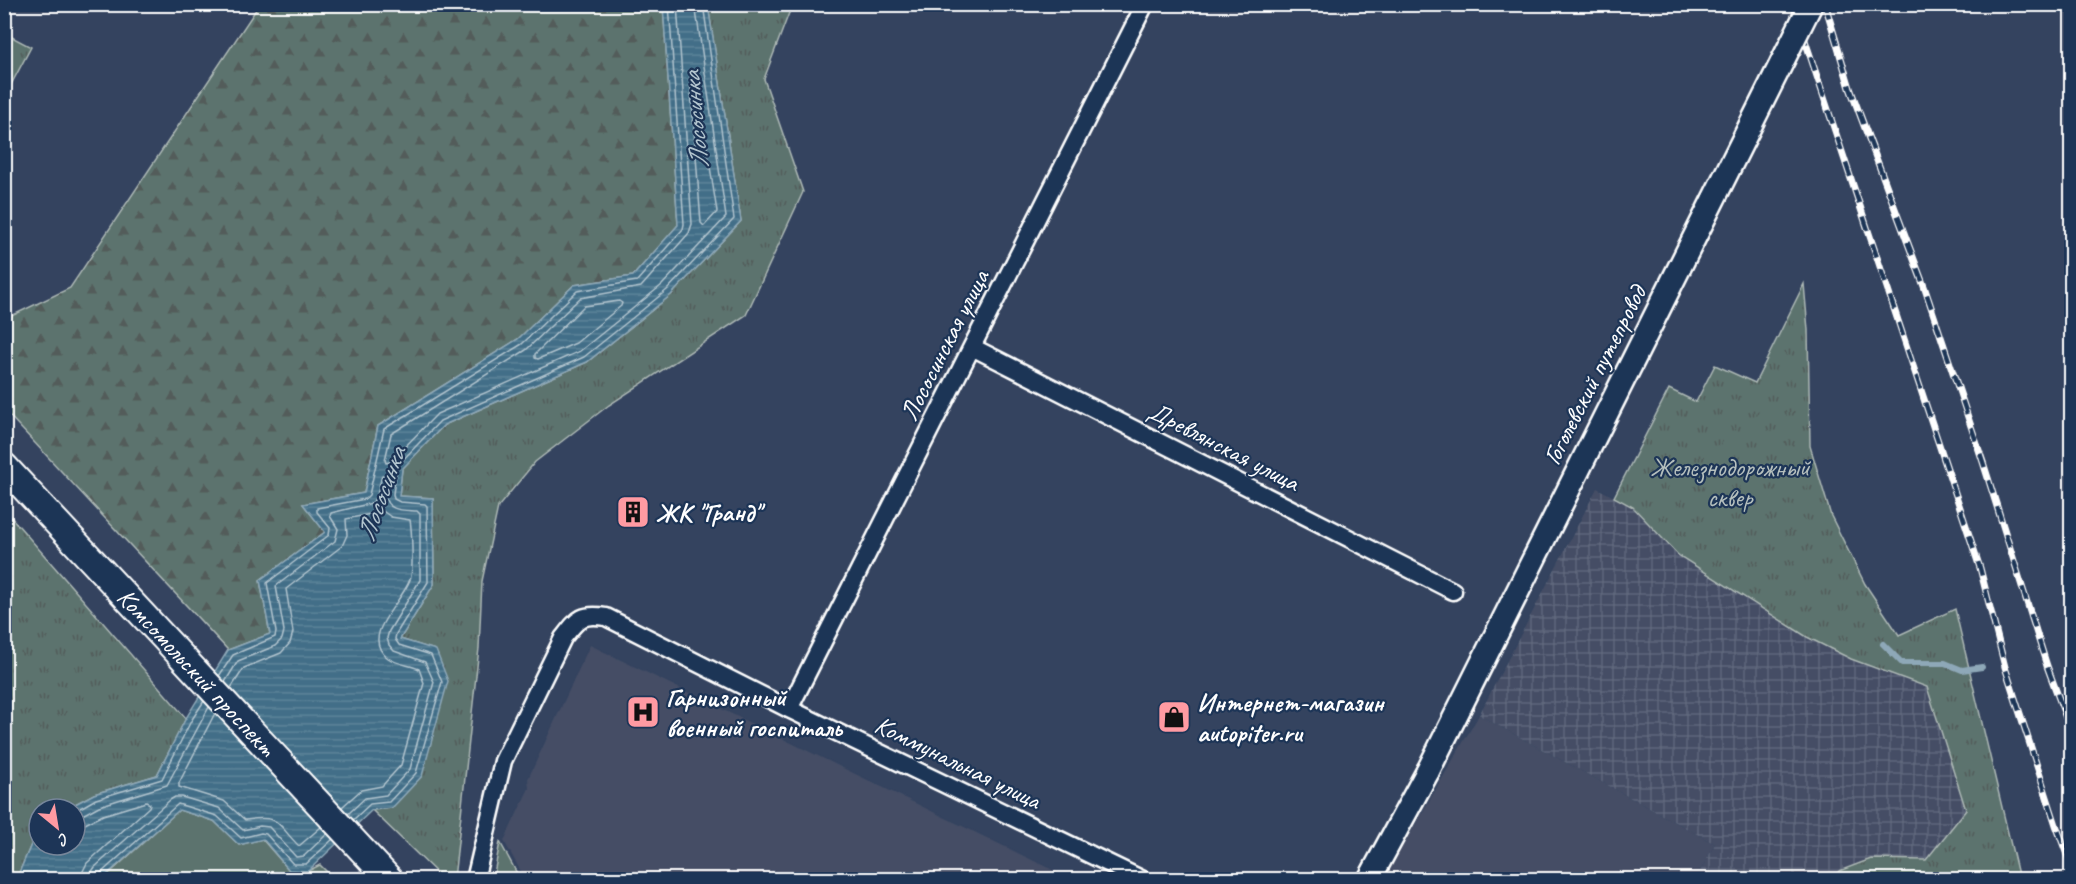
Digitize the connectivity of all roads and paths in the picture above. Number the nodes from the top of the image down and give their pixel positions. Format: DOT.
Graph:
graph roads {
  1 [pos="1145,4"];
  2 [pos="1811,4"];
  3 [pos="972,347"];
  4 [pos="4,466"];
  5 [pos="1453,591"];
  6 [pos="789,709"];
  7 [pos="390,879"];
  8 [pos="475,879"];
  9 [pos="1143,879"];
  10 [pos="1369,879"];
  1 -- 3 [label="street, Лососинская улица"];
  2 -- 10 [label="main road, Гоголевский путепровод, bridge"];
  3 -- 5 [label="street, Древлянская улица"];
  3 -- 6 [label="street, Лососинская улица"];
  4 -- 7 [label="main road, Комсомольский проспект"];
  6 -- 8 [label="street, Коммунальная улица"];
  6 -- 9 [label="street, Коммунальная улица"];
}
